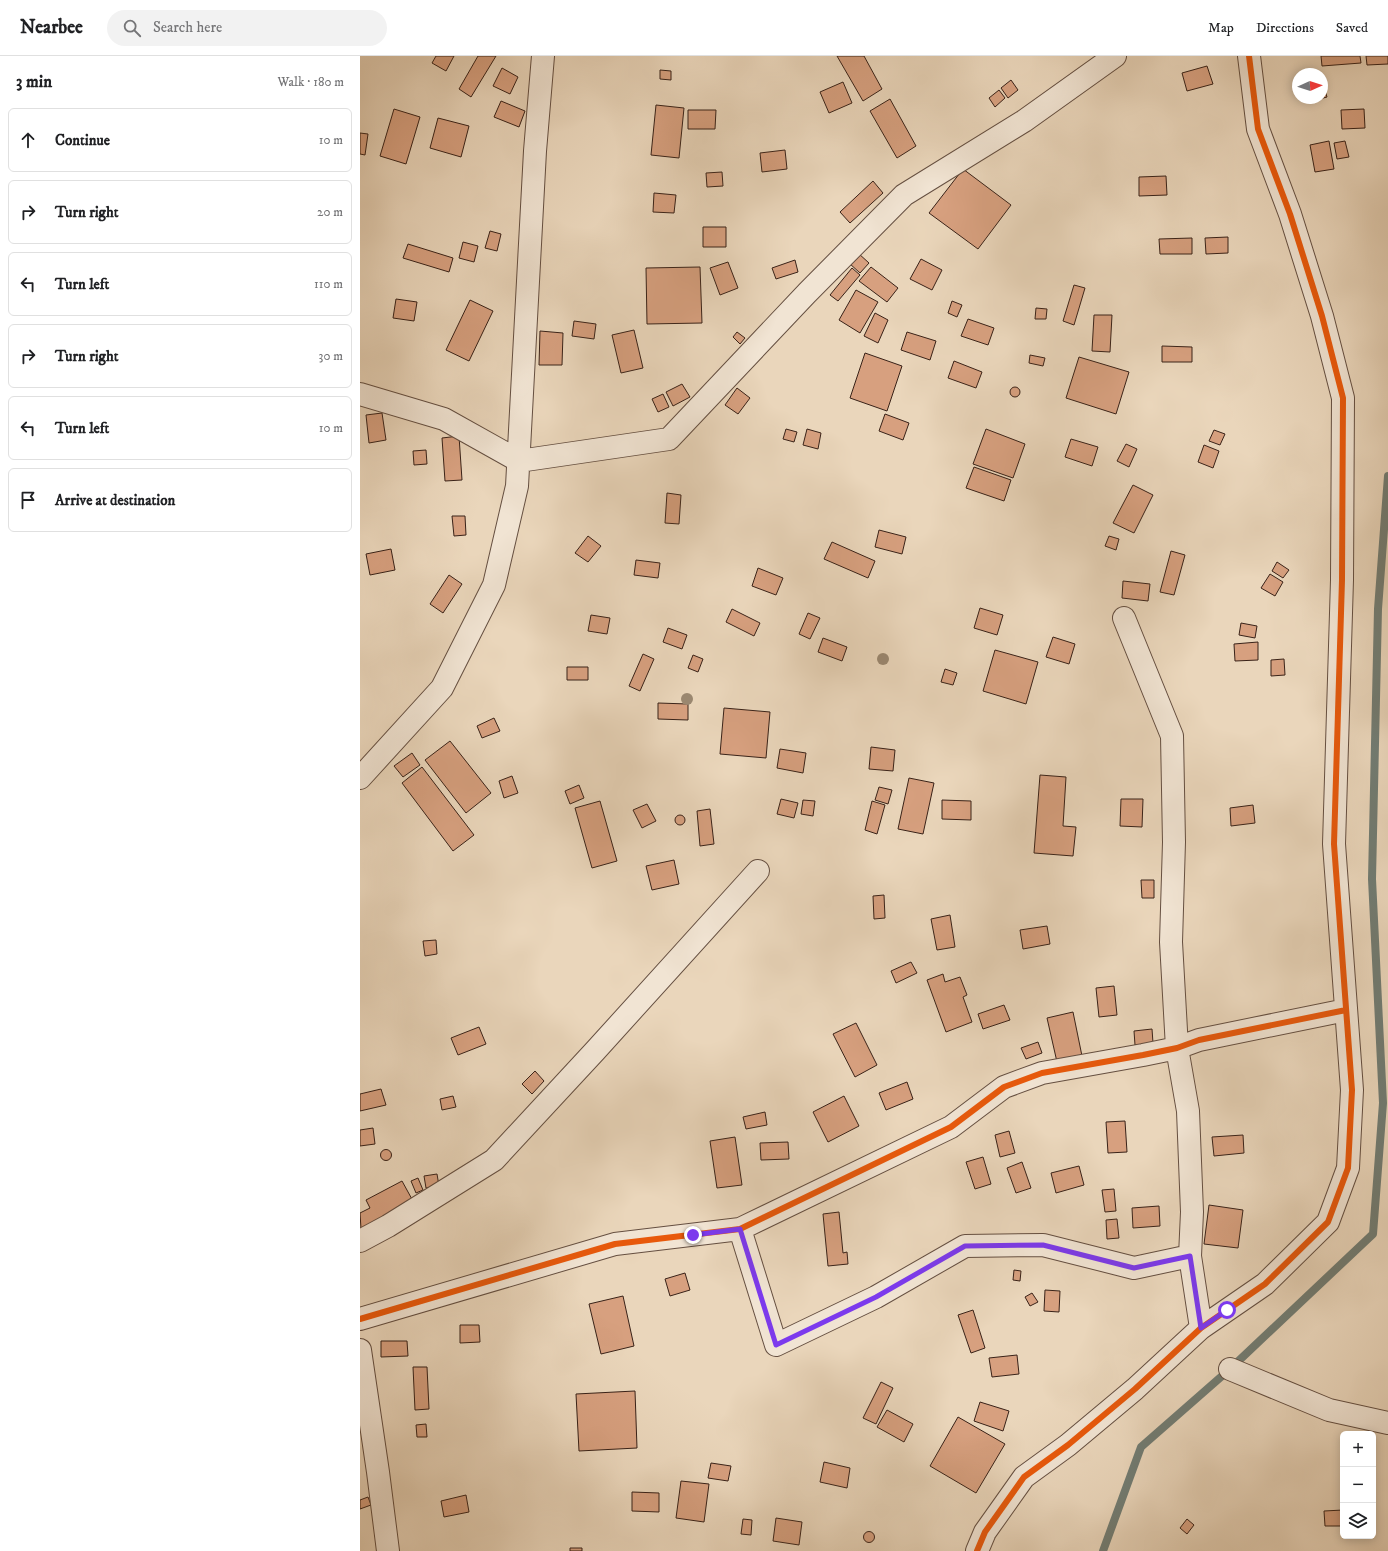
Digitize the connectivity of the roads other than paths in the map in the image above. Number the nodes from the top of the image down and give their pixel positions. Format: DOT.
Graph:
graph roads {
  1 [pos="543,56"];
  2 [pos="1115,56"];
  3 [pos="1249,56"];
  4 [pos="360,394"];
  5 [pos="519,461"];
  6 [pos="1124,618"];
  7 [pos="360,778"];
  8 [pos="758,871"];
  9 [pos="1346,1010"];
  10 [pos="1177,1048"];
  11 [pos="740,1229"];
  12 [pos="360,1241"];
  13 [pos="1190,1256"];
  14 [pos="360,1320"];
  15 [pos="1201,1328"];
  16 [pos="360,1350"];
  17 [pos="1230,1369"];
  18 [pos="1388,1423"];
  19 [pos="388,1551"];
  20 [pos="977,1551"];
  1 -- 5 [label="street"];
  2 -- 5 [label="street"];
  3 -- 9 [label="street"];
  4 -- 5 [label="street"];
  5 -- 7 [label="street"];
  6 -- 10 [label="street"];
  8 -- 12 [label="street"];
  9 -- 10 [label="street"];
  9 -- 15 [label="street"];
  10 -- 11 [label="street"];
  10 -- 13 [label="street"];
  11 -- 13 [label="street"];
  11 -- 14 [label="street"];
  13 -- 15 [label="street"];
  15 -- 20 [label="street"];
  16 -- 19 [label="street"];
  17 -- 18 [label="street"];
}
